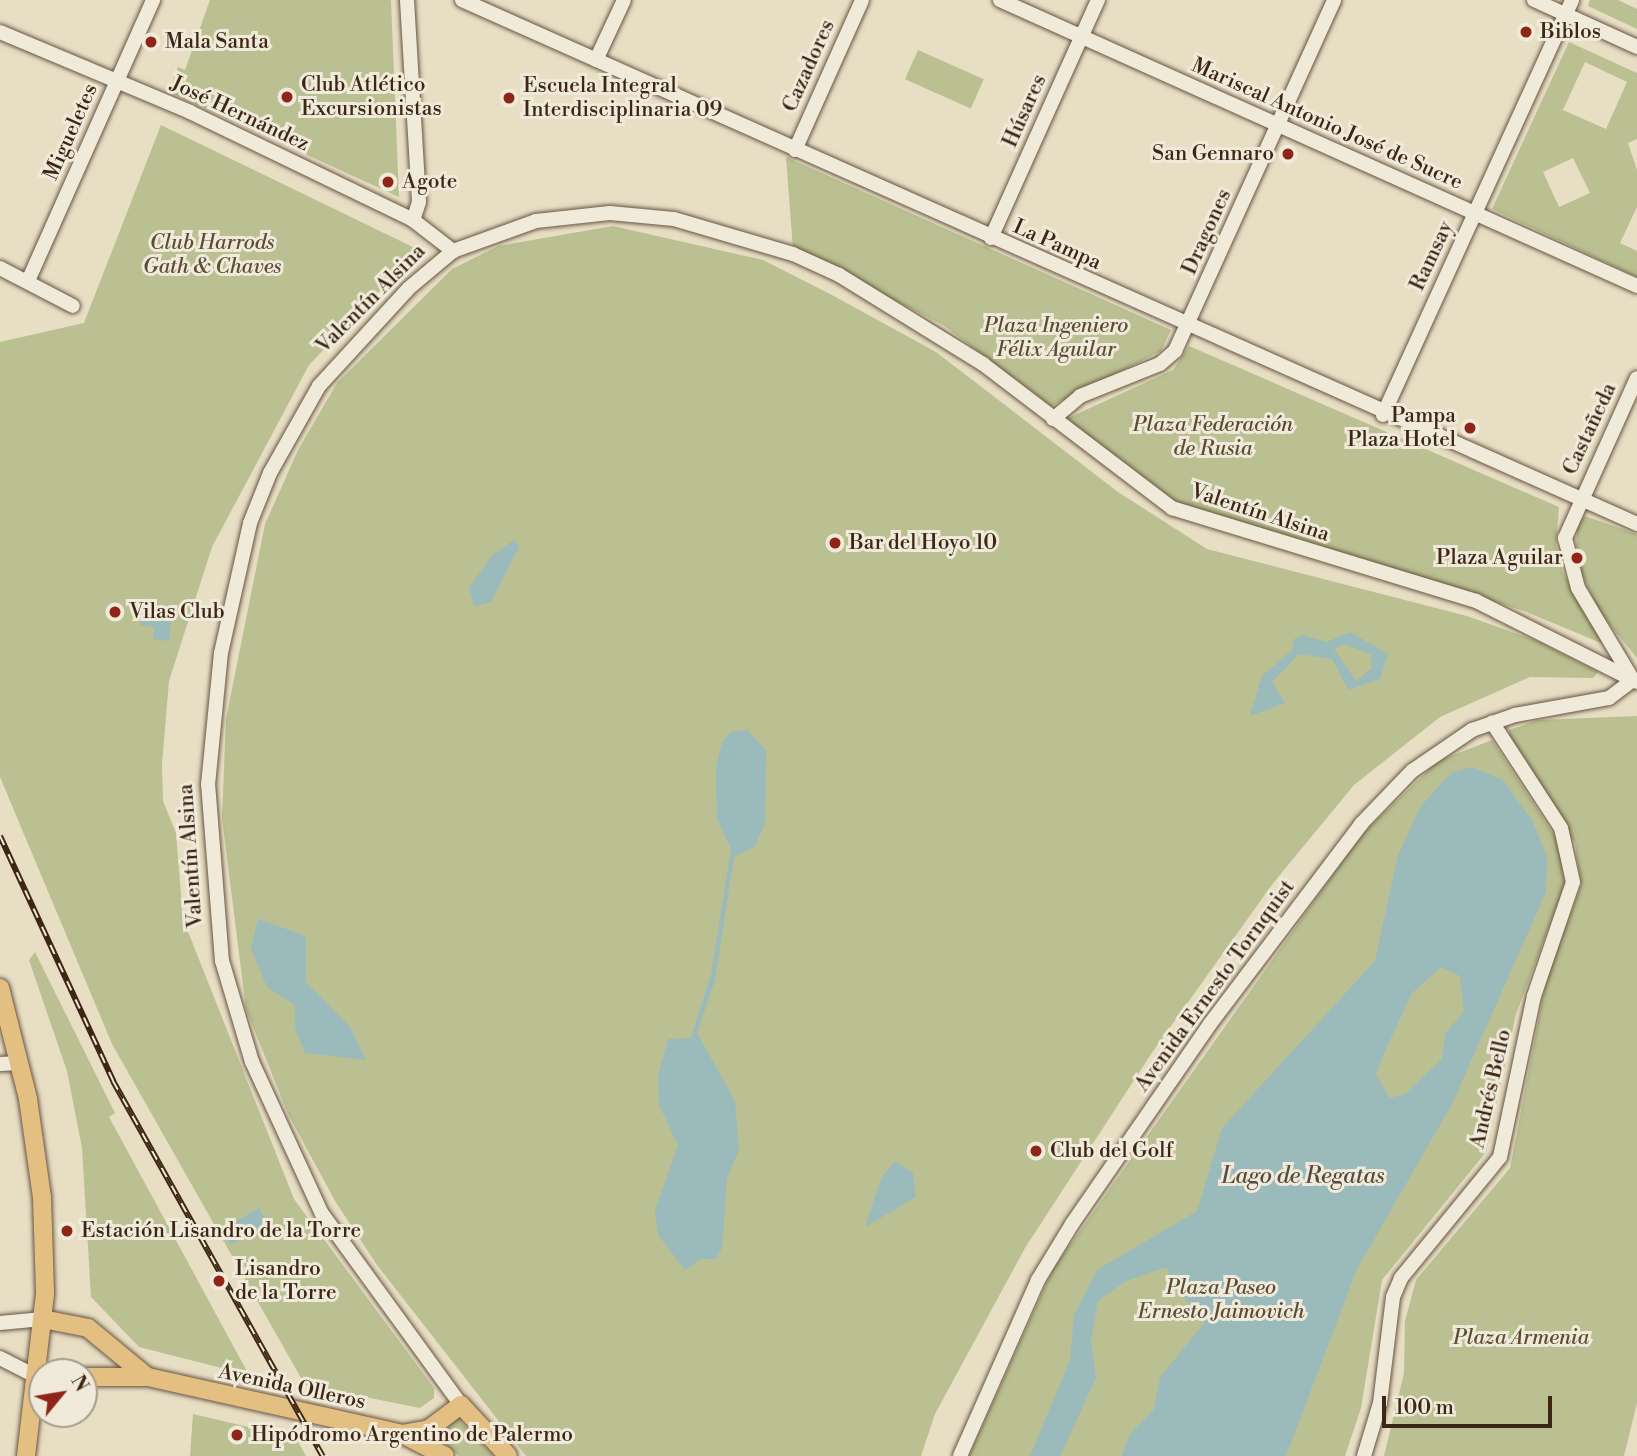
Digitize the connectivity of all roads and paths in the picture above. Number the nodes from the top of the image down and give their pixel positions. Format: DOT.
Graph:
graph roads {
  1 [pos="153,0"];
  2 [pos="407,0"];
  3 [pos="462,0"];
  4 [pos="624,0"];
  5 [pos="862,0"];
  6 [pos="1000,0"];
  7 [pos="1098,0"];
  8 [pos="1334,0"];
  9 [pos="1534,0"];
  10 [pos="1572,0"];
  11 [pos="1565,15"];
  12 [pos="0,32"];
  13 [pos="1082,37"];
  14 [pos="1637,47"];
  15 [pos="596,60"];
  16 [pos="117,81"];
  17 [pos="1278,125"];
  18 [pos="795,150"];
  19 [pos="1475,213"];
  20 [pos="413,220"];
  21 [pos="991,238"];
  22 [pos="453,251"];
  23 [pos="0,268"];
  24 [pos="28,281"];
  25 [pos="1637,286"];
  26 [pos="73,306"];
  27 [pos="1187,327"];
  28 [pos="1637,378"];
  29 [pos="1383,415"];
  30 [pos="1053,419"];
  31 [pos="1580,498"];
  32 [pos="1637,524"];
  33 [pos="1635,681"];
  34 [pos="1492,722"];
  35 [pos="0,988"];
  36 [pos="20,1063"];
  37 [pos="0,1064"];
  38 [pos="43,1319"];
  39 [pos="0,1323"];
  40 [pos="100,1341"];
  41 [pos="0,1358"];
  42 [pos="40,1358"];
  43 [pos="98,1360"];
  44 [pos="28,1371"];
  45 [pos="98,1376"];
  46 [pos="148,1377"];
  47 [pos="461,1405"];
  48 [pos="439,1422"];
  49 [pos="31,1428"];
  50 [pos="402,1434"];
  51 [pos="442,1454"];
  52 [pos="26,1456"];
  53 [pos="508,1456"];
  54 [pos="960,1456"];
  55 [pos="1364,1456"];
  1 -- 16 [label="street, Migueletes"];
  2 -- 20 [label="street"];
  3 -- 15 [label="street, La Pampa"];
  4 -- 15 [label="street"];
  5 -- 18 [label="street, Cazadores"];
  6 -- 13 [label="street, Mariscal Antonio José de Sucre"];
  7 -- 13 [label="street, Húsares"];
  8 -- 17 [label="street, Dragones"];
  9 -- 11 [label="street"];
  10 -- 11 [label="street, Ramsay"];
  11 -- 14 [label="street"];
  11 -- 19 [label="street, Ramsay"];
  12 -- 16 [label="street, José Hernández"];
  13 -- 17 [label="street, Mariscal Antonio José de Sucre"];
  13 -- 21 [label="street, Húsares"];
  15 -- 18 [label="street, La Pampa"];
  16 -- 20 [label="street, José Hernández"];
  16 -- 24 [label="street, Migueletes"];
  17 -- 19 [label="street, Mariscal Antonio José de Sucre"];
  17 -- 27 [label="street, Dragones"];
  18 -- 21 [label="street, La Pampa"];
  19 -- 25 [label="street, Mariscal Antonio José de Sucre"];
  19 -- 29 [label="street, Ramsay"];
  20 -- 22 [label="street, José Hernández"];
  21 -- 27 [label="street, La Pampa"];
  22 -- 30 [label="street, Valentín Alsina"];
  22 -- 47 [label="street, Valentín Alsina"];
  23 -- 24 [label="street"];
  24 -- 26 [label="street"];
  27 -- 29 [label="street, La Pampa"];
  27 -- 30 [label="street, Dragones"];
  28 -- 31 [label="street, Castañeda"];
  29 -- 31 [label="street, La Pampa"];
  30 -- 33 [label="street, Valentín Alsina"];
  31 -- 32 [label="street, La Pampa"];
  31 -- 33 [label="street, Castañeda"];
  33 -- 34 [label="street, Avenida Ernesto Tornquist"];
  34 -- 54 [label="street, Avenida Ernesto Tornquist"];
  34 -- 55 [label="street, Andrés Bello"];
  35 -- 36 [label="main road"];
  36 -- 37 [label="street"];
  36 -- 38 [label="main road"];
  38 -- 39 [label="street, Avenida Olleros"];
  38 -- 40 [label="main road, Avenida Olleros"];
  38 -- 42 [label="main road"];
  40 -- 43 [label="main road"];
  40 -- 46 [label="main road, Avenida Olleros"];
  41 -- 44 [label="street"];
  45 -- 46 [label="main road, Avenida Olleros"];
  46 -- 50 [label="main road, Avenida Olleros"];
  47 -- 48 [label="main road"];
  47 -- 53 [label="main road, Valentín Alsina"];
  48 -- 50 [label="main road"];
  48 -- 51 [label="main road"];
  49 -- 52 [label="main road"];
  50 -- 51 [label="main road, Avenida Olleros"];
}
